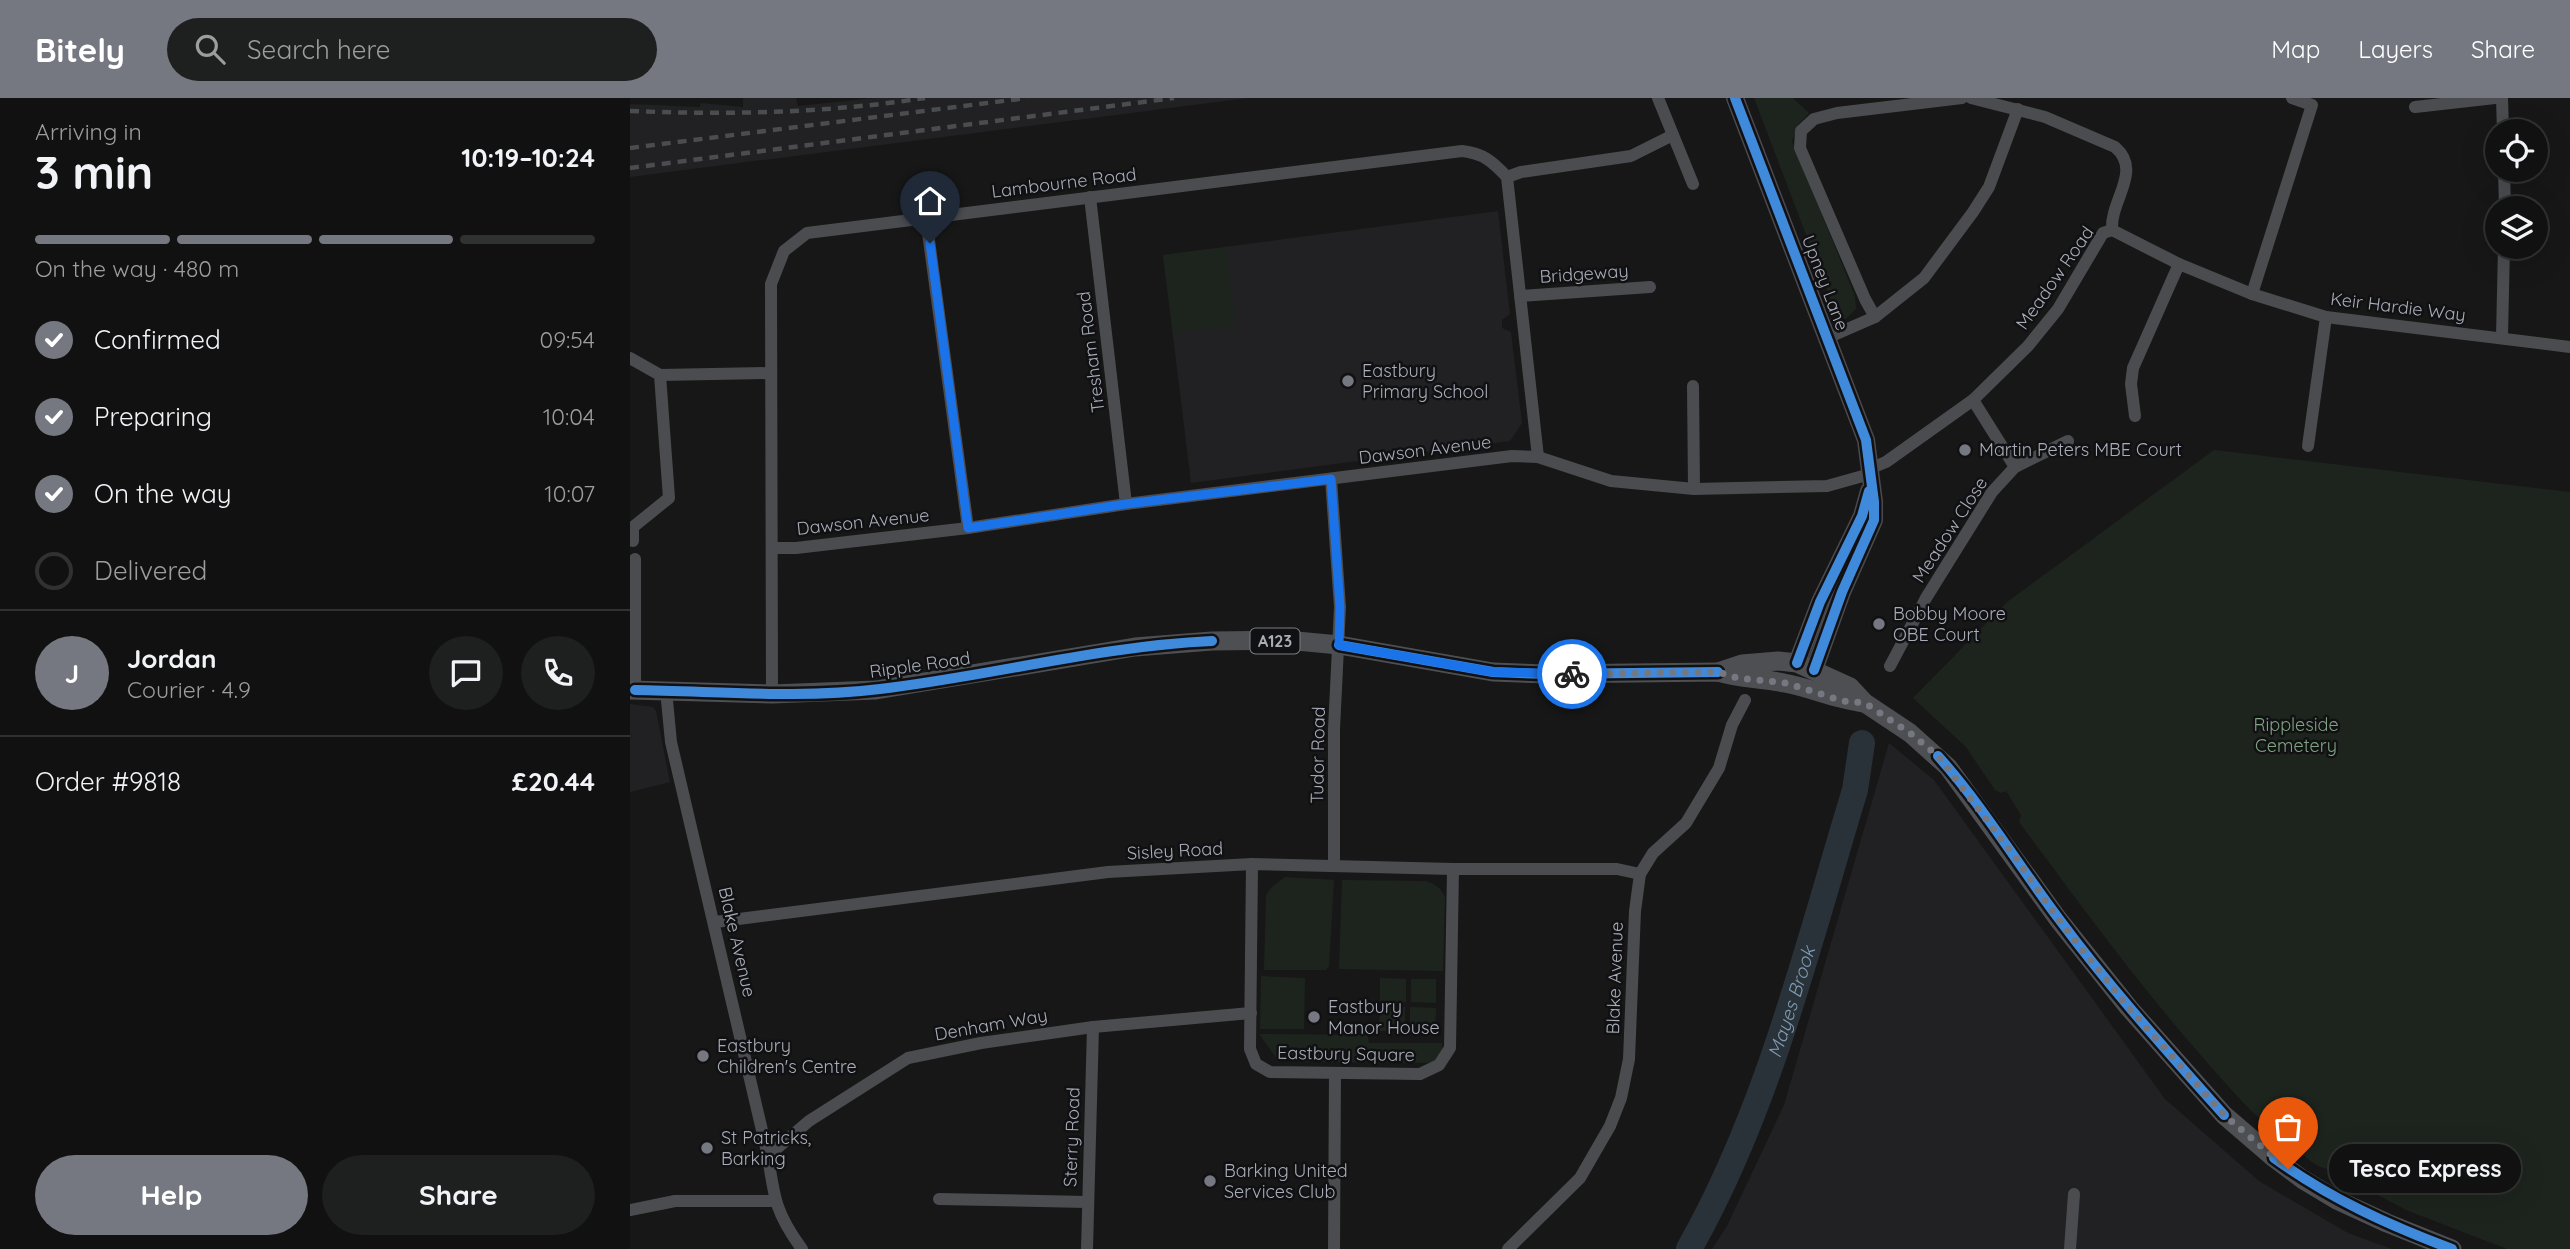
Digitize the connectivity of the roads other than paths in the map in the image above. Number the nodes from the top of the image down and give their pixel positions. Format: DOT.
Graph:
graph roads {
  1 [pos="1658,98"];
  2 [pos="1735,98"];
  3 [pos="1962,98"];
  4 [pos="1972,98"];
  5 [pos="2292,98"];
  6 [pos="2495,98"];
  7 [pos="2502,98"];
  8 [pos="2314,102"];
  9 [pos="2415,107"];
  10 [pos="2018,109"];
  11 [pos="2503,119"];
  12 [pos="1673,135"];
  13 [pos="1507,177"];
  14 [pos="1693,184"];
  15 [pos="1090,197"];
  16 [pos="926,218"];
  17 [pos="2112,230"];
  18 [pos="2504,259"];
  19 [pos="2179,264"];
  20 [pos="1650,287"];
  21 [pos="2252,294"];
  22 [pos="1520,296"];
  23 [pos="1875,317"];
  24 [pos="2326,317"];
  25 [pos="2502,337"];
  26 [pos="1827,338"];
  27 [pos="2570,347"];
  28 [pos="630,358"];
  29 [pos="769,373"];
  30 [pos="660,375"];
  31 [pos="1693,386"];
  32 [pos="1973,400"];
  33 [pos="2135,416"];
  34 [pos="2068,441"];
  35 [pos="2308,446"];
  36 [pos="1538,457"];
  37 [pos="2015,467"];
  38 [pos="1870,476"];
  39 [pos="1331,479"];
  40 [pos="1694,489"];
  41 [pos="1126,504"];
  42 [pos="631,526"];
  43 [pos="968,528"];
  44 [pos="633,541"];
  45 [pos="773,548"];
  46 [pos="635,559"];
  47 [pos="1339,645"];
  48 [pos="1890,666"];
  49 [pos="1800,673"];
  50 [pos="632,690"];
  51 [pos="666,690"];
  52 [pos="772,694"];
  53 [pos="1745,700"];
  54 [pos="1865,703"];
  55 [pos="1252,864"];
  56 [pos="1334,866"];
  57 [pos="1453,869"];
  58 [pos="1640,874"];
  59 [pos="715,922"];
  60 [pos="1251,1013"];
  61 [pos="1093,1027"];
  62 [pos="1335,1073"];
  63 [pos="768,1156"];
  64 [pos="2074,1194"];
  65 [pos="939,1199"];
  66 [pos="774,1202"];
  67 [pos="1087,1202"];
  68 [pos="630,1210"];
  69 [pos="802,1249"];
  70 [pos="1087,1249"];
  71 [pos="1334,1249"];
  72 [pos="1508,1249"];
  73 [pos="2070,1249"];
  74 [pos="2452,1249"];
  1 -- 12 [label="street"];
  2 -- 26 [label="street, Upney Lane"];
  3 -- 23 [label="street"];
  4 -- 10 [label="street, Meadow Road"];
  5 -- 8 [label="street"];
  6 -- 9 [label="street"];
  7 -- 11 [label="street"];
  8 -- 21 [label="street"];
  10 -- 17 [label="street, Meadow Road"];
  10 -- 23 [label="street"];
  12 -- 13 [label="street"];
  12 -- 14 [label="street"];
  13 -- 15 [label="street, Lambourne Road"];
  13 -- 22 [label="street"];
  15 -- 16 [label="street, Lambourne Road"];
  15 -- 41 [label="street, Tresham Road"];
  16 -- 29 [label="street, Lambourne Road"];
  16 -- 43 [label="street"];
  17 -- 19 [label="street, Keir Hardie Way"];
  17 -- 32 [label="street, Meadow Road"];
  18 -- 25 [label="street"];
  19 -- 21 [label="street, Keir Hardie Way"];
  19 -- 33 [label="street"];
  20 -- 22 [label="street, Bridgeway"];
  21 -- 24 [label="street, Keir Hardie Way"];
  22 -- 36 [label="street"];
  23 -- 26 [label="street"];
  24 -- 25 [label="street, Keir Hardie Way"];
  24 -- 35 [label="street"];
  25 -- 27 [label="street, Keir Hardie Way"];
  26 -- 38 [label="street, Upney Lane"];
  28 -- 30 [label="street"];
  29 -- 30 [label="street"];
  29 -- 45 [label="street, Lambourne Road"];
  30 -- 42 [label="street"];
  31 -- 40 [label="street"];
  32 -- 37 [label="street"];
  32 -- 38 [label="street, Meadow Road"];
  34 -- 37 [label="street, Meadow Close"];
  36 -- 39 [label="street, Dawson Avenue"];
  36 -- 40 [label="street, Dawson Avenue"];
  37 -- 48 [label="street, Meadow Close"];
  38 -- 40 [label="street, Dawson Avenue"];
  38 -- 49 [label="street, Upney Lane"];
  39 -- 41 [label="street, Dawson Avenue"];
  39 -- 47 [label="street, Tudor Road"];
  41 -- 43 [label="street, Dawson Avenue"];
  42 -- 44 [label="street"];
  43 -- 45 [label="street, Dawson Avenue"];
  45 -- 52 [label="street, Lambourne Road"];
  46 -- 50 [label="street"];
  47 -- 49 [label="main road, Ripple Road / A123"];
  47 -- 52 [label="main road, Ripple Road / A123"];
  47 -- 56 [label="street, Tudor Road"];
  49 -- 54 [label="main road, Ripple Road / A123"];
  49 -- 54 [label="main road, Ripple Road / A123"];
  50 -- 51 [label="main road, Ripple Road / A123"];
  51 -- 52 [label="main road, Ripple Road / A123"];
  51 -- 59 [label="street, Blake Avenue"];
  53 -- 58 [label="street, Blake Avenue"];
  54 -- 74 [label="main road, Ripple Road / A123"];
  55 -- 56 [label="street, Sisley Road"];
  55 -- 59 [label="street, Sisley Road"];
  55 -- 60 [label="street, Eastbury Square"];
  56 -- 57 [label="street, Sisley Road"];
  57 -- 58 [label="street, Sisley Road"];
  57 -- 62 [label="street, Eastbury Square"];
  58 -- 72 [label="street, Blake Avenue"];
  59 -- 63 [label="street, Blake Avenue"];
  60 -- 61 [label="street, Denham Way"];
  60 -- 62 [label="street, Eastbury Square"];
  61 -- 63 [label="street, Denham Way"];
  61 -- 67 [label="street, Sterry Road"];
  62 -- 71 [label="street"];
  63 -- 66 [label="street, Blake Avenue"];
  64 -- 73 [label="street"];
  65 -- 67 [label="street"];
  66 -- 68 [label="street"];
  66 -- 69 [label="street, Blake Avenue"];
  67 -- 70 [label="street, Sterry Road"];
}
